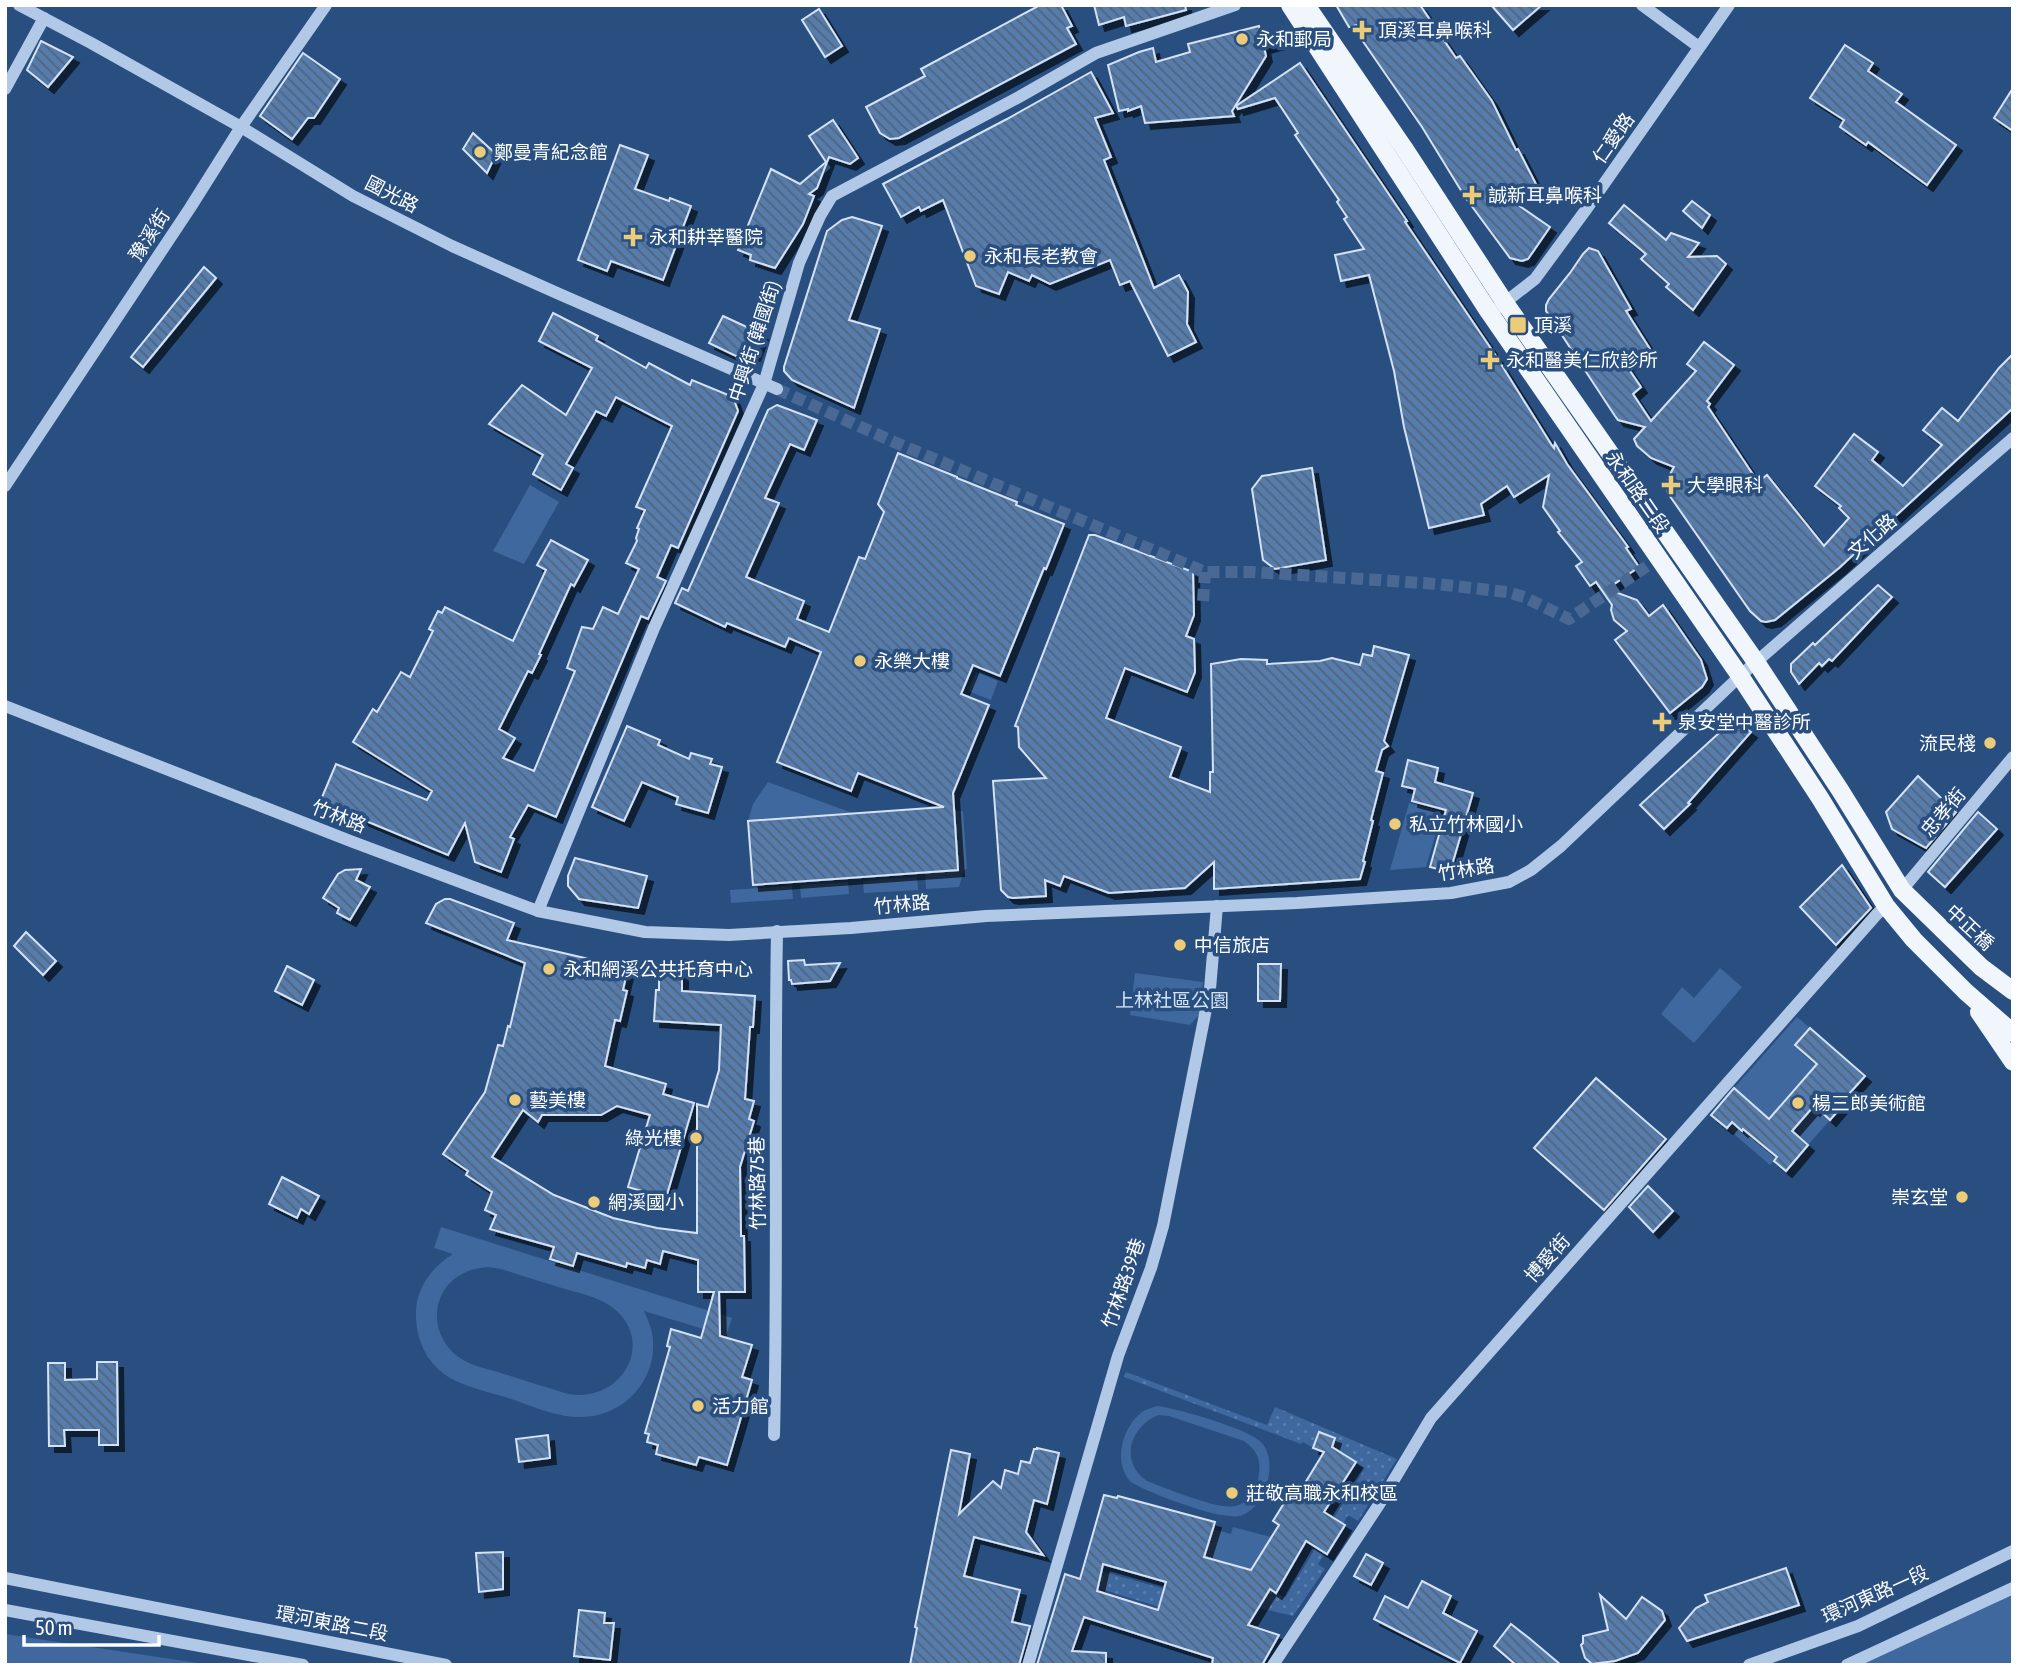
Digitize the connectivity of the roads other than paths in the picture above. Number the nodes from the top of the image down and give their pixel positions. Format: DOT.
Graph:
graph roads {
  1 [pos="19,5"];
  2 [pos="326,5"];
  3 [pos="1235,5"];
  4 [pos="1290,5"];
  5 [pos="1306,5"];
  6 [pos="1642,5"];
  7 [pos="1729,5"];
  8 [pos="44,19"];
  9 [pos="1699,47"];
  10 [pos="5,89"];
  11 [pos="241,127"];
  12 [pos="1497,308"];
  13 [pos="764,384"];
  14 [pos="777,389"];
  15 [pos="2013,438"];
  16 [pos="5,486"];
  17 [pos="1756,662"];
  18 [pos="1740,676"];
  19 [pos="5,706"];
  20 [pos="2013,757"];
  21 [pos="1902,890"];
  22 [pos="1217,906"];
  23 [pos="1886,906"];
  24 [pos="538,911"];
  25 [pos="777,931"];
  26 [pos="2013,991"];
  27 [pos="1966,992"];
  28 [pos="2013,1033"];
  29 [pos="2013,1062"];
  30 [pos="774,1435"];
  31 [pos="2013,1551"];
  32 [pos="5,1578"];
  33 [pos="2013,1588"];
  34 [pos="5,1610"];
  35 [pos="303,1665"];
  36 [pos="446,1665"];
  37 [pos="1028,1665"];
  38 [pos="1273,1665"];
  39 [pos="1749,1665"];
  40 [pos="1847,1665"];
  1 -- 8 [label="street, 國光路"];
  2 -- 11 [label="street, 豫溪街"];
  3 -- 13 [label="street, 中興街 (韓國街)"];
  4 -- 12 [label="main road, 永和路二段"];
  5 -- 12 [label="main road, 永和路二段"];
  6 -- 9 [label="street"];
  7 -- 9 [label="street, 仁愛路"];
  8 -- 10 [label="street"];
  8 -- 11 [label="street, 國光路"];
  9 -- 12 [label="street, 仁愛路"];
  11 -- 13 [label="street, 國光路"];
  11 -- 16 [label="street, 豫溪街"];
  12 -- 17 [label="main road, 永和路二段"];
  12 -- 18 [label="main road, 永和路二段"];
  13 -- 14 [label="street, 國光路"];
  13 -- 24 [label="street, 中興街 (韓國街)"];
  15 -- 17 [label="street, 文化路"];
  17 -- 18 [label="street, 竹林路"];
  17 -- 21 [label="main road, 永和路二段"];
  18 -- 22 [label="street, 竹林路"];
  18 -- 23 [label="main road, 永和路二段"];
  19 -- 24 [label="street, 竹林路"];
  20 -- 21 [label="street, 忠孝街"];
  21 -- 26 [label="main road, 中正橋"];
  22 -- 25 [label="street, 竹林路"];
  22 -- 37 [label="street, 竹林路39巷"];
  23 -- 27 [label="main road, 永和路二段"];
  23 -- 38 [label="street, 博愛街"];
  24 -- 25 [label="street, 竹林路"];
  25 -- 30 [label="street, 竹林路75巷"];
  27 -- 28 [label="main road"];
  27 -- 29 [label="main road"];
  31 -- 39 [label="street, 環河東路一段"];
  32 -- 36 [label="street, 環河東路二段"];
  33 -- 40 [label="street"];
  34 -- 35 [label="street"];
}
